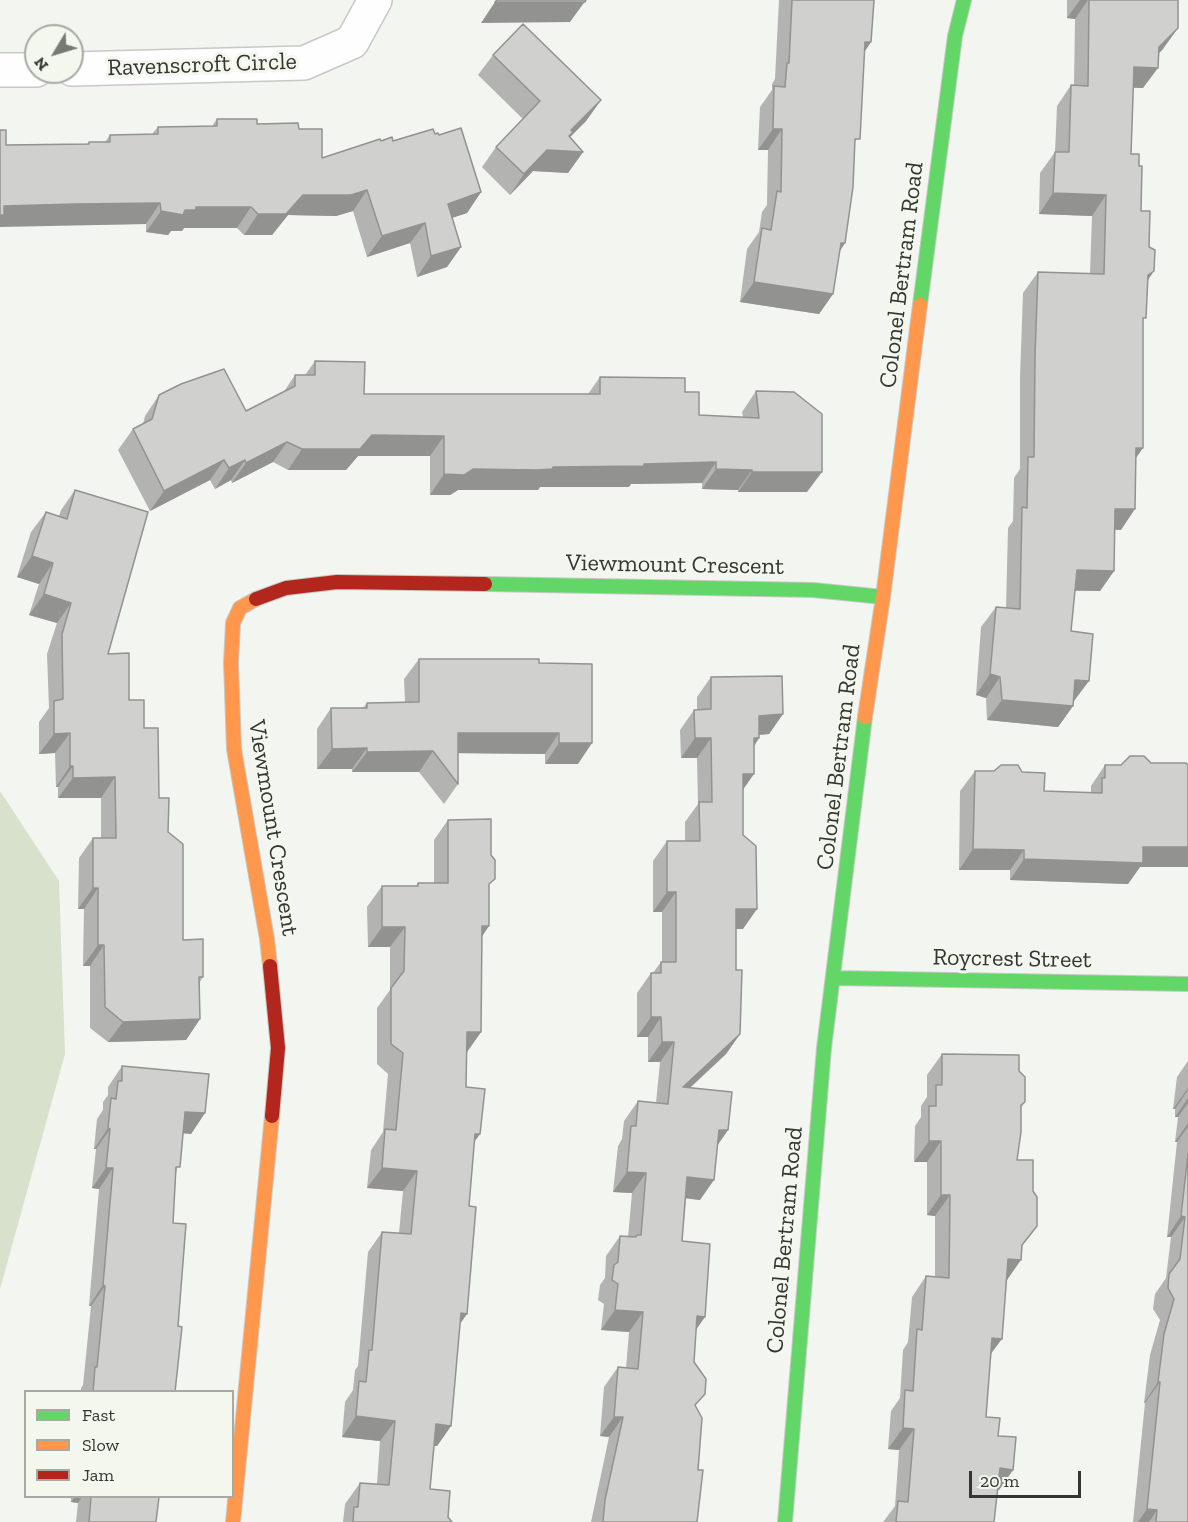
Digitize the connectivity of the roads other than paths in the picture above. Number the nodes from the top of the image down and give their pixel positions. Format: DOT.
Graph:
graph roads {
  1 [pos="375,0"];
  2 [pos="964,0"];
  3 [pos="84,69"];
  4 [pos="0,70"];
  5 [pos="24,70"];
  6 [pos="883,597"];
  7 [pos="834,978"];
  8 [pos="1188,984"];
  9 [pos="233,1522"];
  10 [pos="785,1522"];
  1 -- 3 [label="street, Ravenscroft Circle"];
  2 -- 6 [label="street, Colonel Bertram Road"];
  4 -- 5 [label="street"];
  6 -- 7 [label="street, Colonel Bertram Road"];
  6 -- 9 [label="street, Viewmount Crescent"];
  7 -- 8 [label="street, Roycrest Street"];
  7 -- 10 [label="street, Colonel Bertram Road"];
}
